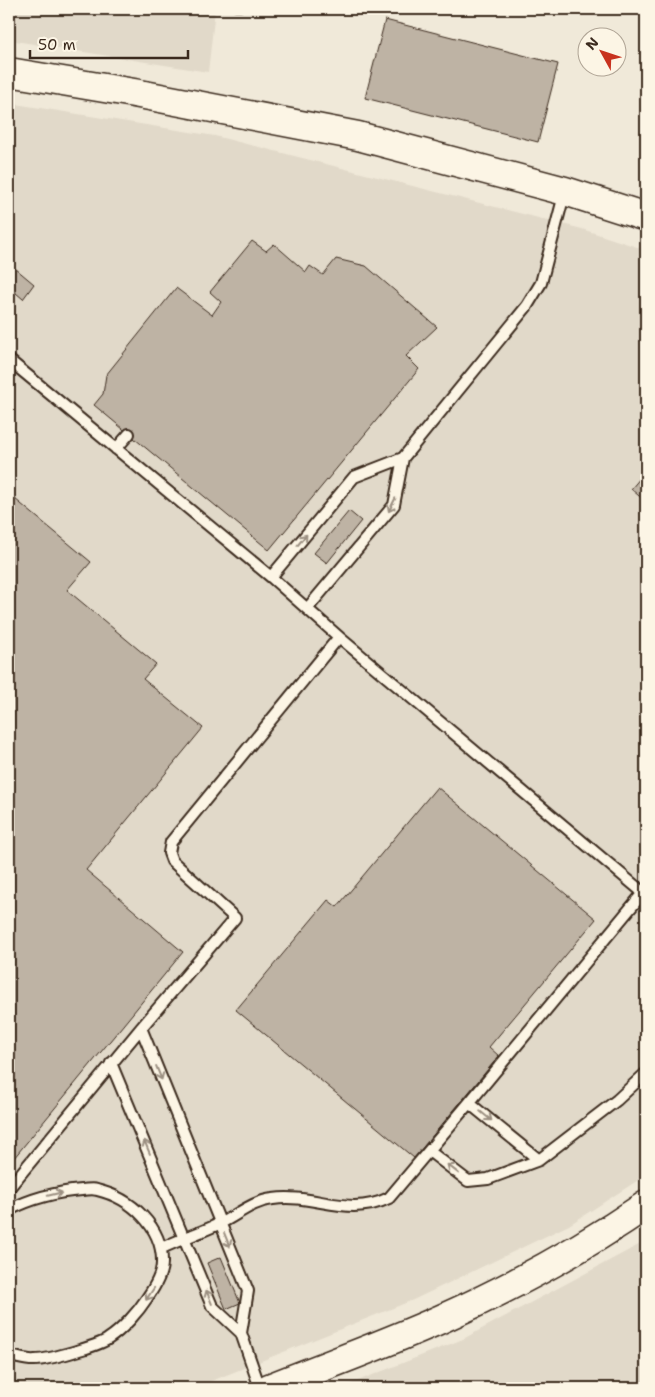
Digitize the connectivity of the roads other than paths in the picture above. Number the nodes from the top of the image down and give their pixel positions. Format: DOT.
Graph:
graph roads {
  1 [pos="9,72"];
  2 [pos="565,191"];
  3 [pos="646,217"];
  4 [pos="9,360"];
  5 [pos="129,434"];
  6 [pos="116,449"];
  7 [pos="403,458"];
  8 [pos="271,577"];
  9 [pos="307,609"];
  10 [pos="339,638"];
  11 [pos="645,894"];
  12 [pos="141,1028"];
  13 [pos="111,1063"];
  14 [pos="646,1073"];
  15 [pos="470,1103"];
  16 [pos="429,1151"];
  17 [pos="539,1160"];
  18 [pos="9,1188"];
  19 [pos="646,1205"];
  20 [pos="9,1210"];
  21 [pos="221,1223"];
  22 [pos="185,1237"];
  23 [pos="162,1248"];
  24 [pos="241,1333"];
  25 [pos="9,1356"];
  26 [pos="260,1388"];
  27 [pos="269,1388"];
  1 -- 2 [label="street"];
  2 -- 3 [label="street"];
  2 -- 7 [label="lane"];
  4 -- 6 [label="lane"];
  5 -- 6 [label="lane"];
  6 -- 8 [label="lane"];
  8 -- 7 [label="lane, one-way"];
  7 -- 9 [label="lane, one-way"];
  8 -- 9 [label="lane"];
  9 -- 10 [label="lane"];
  10 -- 11 [label="lane"];
  10 -- 12 [label="lane"];
  11 -- 15 [label="lane"];
  12 -- 13 [label="lane"];
  12 -- 21 [label="lane, one-way"];
  13 -- 18 [label="lane"];
  22 -- 13 [label="lane, one-way"];
  14 -- 17 [label="lane"];
  15 -- 16 [label="lane"];
  15 -- 17 [label="lane, one-way"];
  17 -- 16 [label="lane, one-way"];
  16 -- 21 [label="lane"];
  19 -- 27 [label="street"];
  20 -- 23 [label="lane, one-way"];
  21 -- 22 [label="lane"];
  21 -- 24 [label="lane, one-way"];
  22 -- 23 [label="lane"];
  24 -- 22 [label="lane, one-way"];
  23 -- 25 [label="lane, one-way"];
  24 -- 26 [label="lane"];
}
